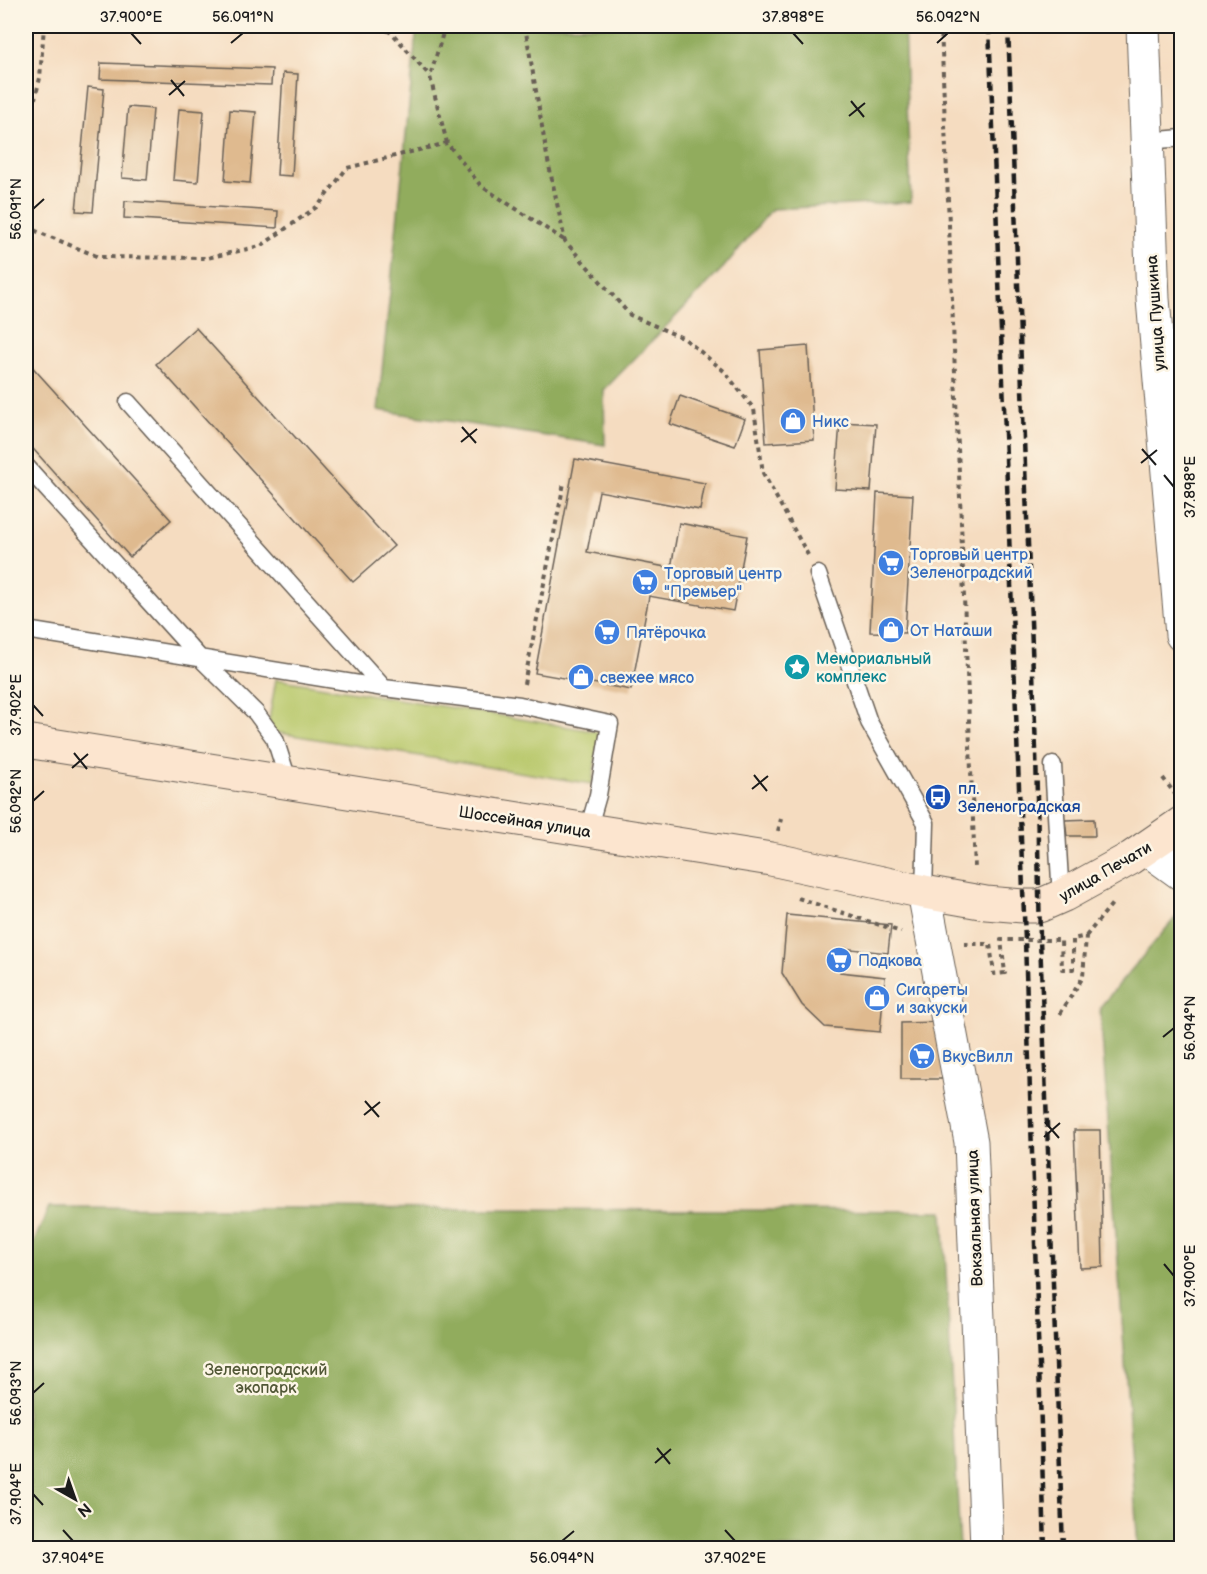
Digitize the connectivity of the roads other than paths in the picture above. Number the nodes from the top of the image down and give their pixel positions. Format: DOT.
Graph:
graph roads {
  1 [pos="1143,26"];
  2 [pos="1182,138"];
  3 [pos="1147,141"];
  4 [pos="128,402"];
  5 [pos="26,466"];
  6 [pos="818,574"];
  7 [pos="26,630"];
  8 [pos="1182,635"];
  9 [pos="199,657"];
  10 [pos="384,688"];
  11 [pos="26,741"];
  12 [pos="1053,765"];
  13 [pos="289,783"];
  14 [pos="1178,809"];
  15 [pos="588,831"];
  16 [pos="1146,848"];
  17 [pos="1182,874"];
  18 [pos="924,892"];
  19 [pos="1064,895"];
  20 [pos="1023,906"];
  21 [pos="987,1548"];
  1 -- 3 [label="street, улица Пушкина"];
  2 -- 3 [label="lane"];
  3 -- 8 [label="street, улица Пушкина"];
  4 -- 10 [label="lane"];
  5 -- 9 [label="lane"];
  6 -- 18 [label="lane"];
  7 -- 9 [label="lane"];
  9 -- 10 [label="lane"];
  9 -- 13 [label="lane"];
  10 -- 15 [label="lane"];
  11 -- 13 [label="street, Шоссейная улица"];
  12 -- 19 [label="lane"];
  13 -- 15 [label="street, Шоссейная улица"];
  14 -- 16 [label="street, улица Печати"];
  15 -- 18 [label="street, Шоссейная улица"];
  16 -- 17 [label="street"];
  16 -- 19 [label="street, улица Печати"];
  18 -- 20 [label="street, Шоссейная улица"];
  18 -- 21 [label="street, Вокзальная улица"];
  19 -- 20 [label="street, улица Печати"];
}
